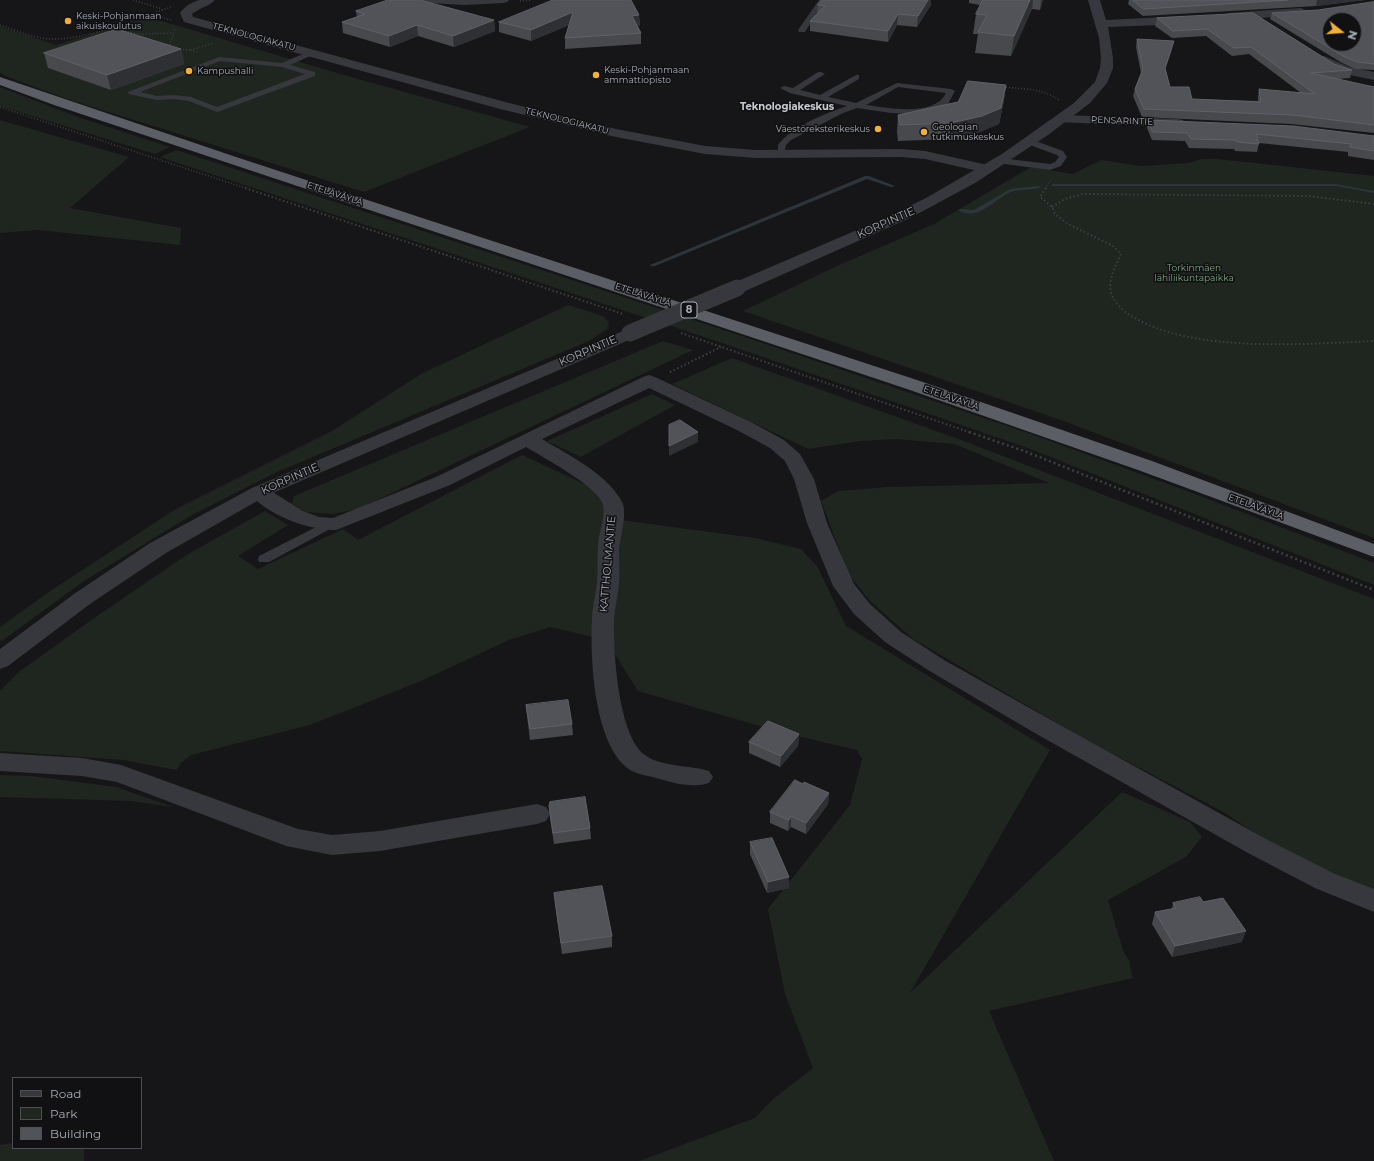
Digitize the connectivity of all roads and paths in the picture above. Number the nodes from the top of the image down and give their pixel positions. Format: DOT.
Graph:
graph roads {
  1 [pos="133,0"];
  2 [pos="209,0"];
  3 [pos="428,0"];
  4 [pos="504,0"];
  5 [pos="822,0"];
  6 [pos="1094,0"];
  7 [pos="175,6"];
  8 [pos="162,10"];
  9 [pos="1316,11"];
  10 [pos="1256,16"];
  11 [pos="1218,18"];
  12 [pos="1196,19"];
  13 [pos="1100,24"];
  14 [pos="1270,24"];
  15 [pos="0,25"];
  16 [pos="175,27"];
  17 [pos="103,28"];
  18 [pos="802,30"];
  19 [pos="174,33"];
  20 [pos="141,34"];
  21 [pos="141,39"];
  22 [pos="169,48"];
  23 [pos="176,49"];
  24 [pos="191,50"];
  25 [pos="313,53"];
  26 [pos="1314,53"];
  27 [pos="283,65"];
  28 [pos="821,74"];
  29 [pos="1374,76"];
  30 [pos="856,77"];
  31 [pos="0,81"];
  32 [pos="996,87"];
  33 [pos="784,88"];
  34 [pos="793,90"];
  35 [pos="821,98"];
  36 [pos="854,106"];
  37 [pos="0,107"];
  38 [pos="1076,108"];
  39 [pos="1061,119"];
  40 [pos="1189,124"];
  41 [pos="1030,142"];
  42 [pos="781,154"];
  43 [pos="1000,161"];
  44 [pos="1050,167"];
  45 [pos="987,169"];
  46 [pos="1374,204"];
  47 [pos="1052,207"];
  48 [pos="623,314"];
  49 [pos="676,332"];
  50 [pos="1374,341"];
  51 [pos="721,347"];
  52 [pos="649,382"];
  53 [pos="527,439"];
  54 [pos="259,492"];
  55 [pos="326,526"];
  56 [pos="1374,551"];
  57 [pos="264,559"];
  58 [pos="1374,590"];
  59 [pos="0,661"];
  60 [pos="0,762"];
  61 [pos="700,777"];
  62 [pos="537,814"];
  63 [pos="1374,901"];
  1 -- 8 [label="path"];
  2 -- 25 [label="street, TEKNOLOGIAKATU"];
  3 -- 4 [label="street"];
  5 -- 18 [label="lane"];
  6 -- 13 [label="street, KORPINTIE"];
  7 -- 8 [label="path"];
  8 -- 17 [label="path"];
  9 -- 10 [label="street"];
  10 -- 11 [label="street"];
  10 -- 14 [label="street"];
  12 -- 13 [label="street"];
  13 -- 38 [label="street, KORPINTIE"];
  15 -- 17 [label="path"];
  16 -- 19 [label="path"];
  17 -- 20 [label="path"];
  19 -- 20 [label="path"];
  19 -- 22 [label="path"];
  20 -- 21 [label="path"];
  23 -- 24 [label="path"];
  25 -- 27 [label="lane"];
  25 -- 42 [label="street, TEKNOLOGIAKATU"];
  26 -- 29 [label="street"];
  27 -- 27 [label="lane"];
  28 -- 34 [label="lane"];
  30 -- 35 [label="lane"];
  31 -- 56 [label="highway, ETELÄVÄYLÄ / 8"];
  32 -- 38 [label="path"];
  33 -- 34 [label="lane"];
  34 -- 35 [label="lane"];
  35 -- 36 [label="lane"];
  36 -- 36 [label="lane"];
  36 -- 42 [label="lane"];
  37 -- 48 [label="path"];
  38 -- 39 [label="street, KORPINTIE"];
  39 -- 40 [label="street, PENSARINTIE"];
  39 -- 41 [label="street, KORPINTIE"];
  41 -- 43 [label="street, KORPINTIE"];
  41 -- 44 [label="lane"];
  42 -- 45 [label="street, TEKNOLOGIAKATU"];
  43 -- 44 [label="lane"];
  43 -- 45 [label="street, KORPINTIE"];
  44 -- 47 [label="path"];
  45 -- 54 [label="street, KORPINTIE, bridge"];
  46 -- 47 [label="path"];
  47 -- 50 [label="path"];
  49 -- 51 [label="path"];
  51 -- 52 [label="path"];
  51 -- 58 [label="path"];
  52 -- 53 [label="street"];
  52 -- 63 [label="street"];
  53 -- 55 [label="street"];
  53 -- 61 [label="street, KATTHOLMANTIE"];
  54 -- 55 [label="street"];
  54 -- 59 [label="street, KORPINTIE"];
  55 -- 57 [label="lane"];
  60 -- 62 [label="street"];
}
